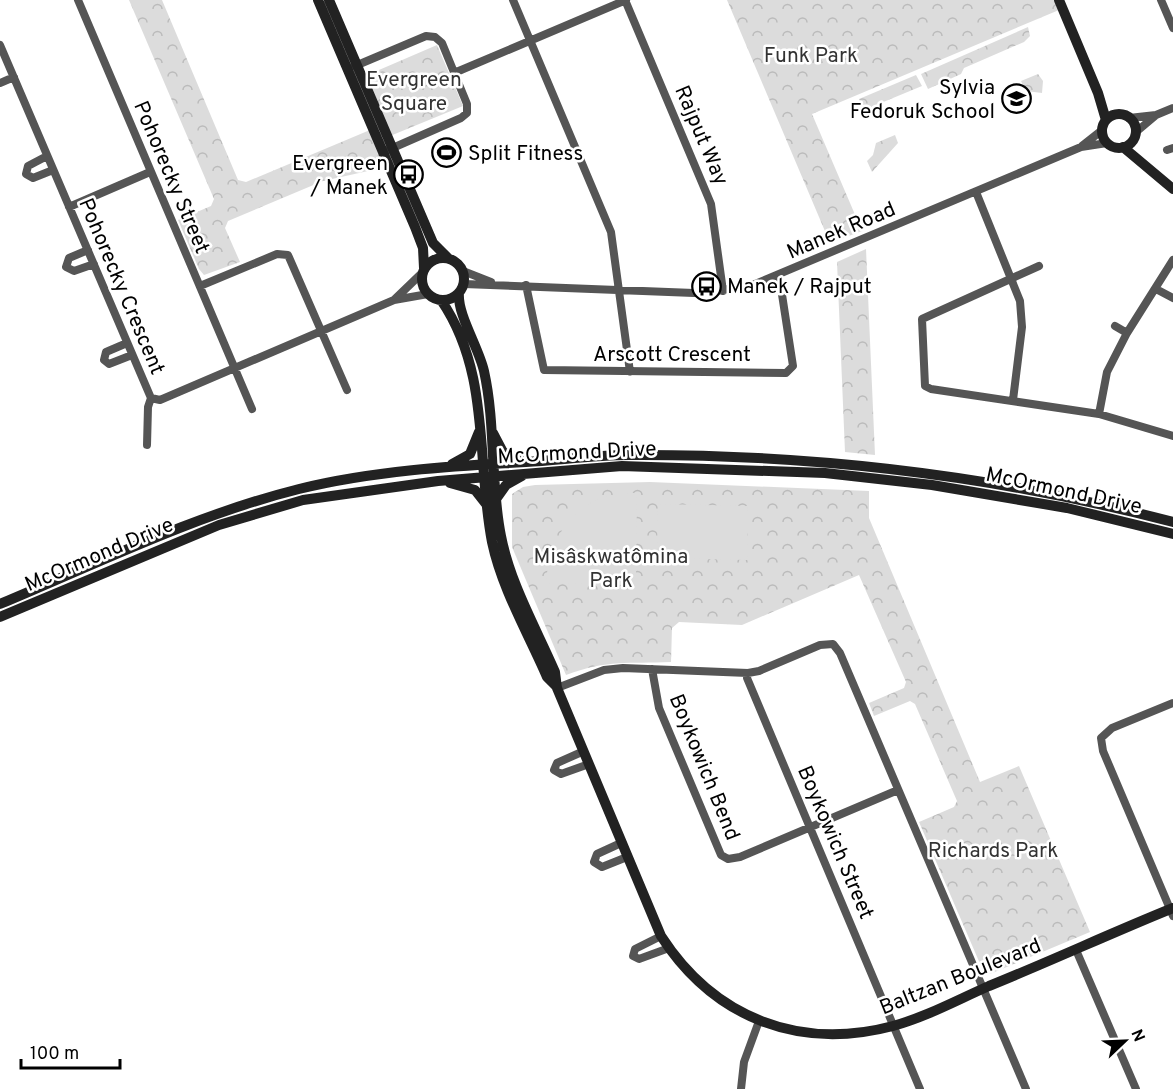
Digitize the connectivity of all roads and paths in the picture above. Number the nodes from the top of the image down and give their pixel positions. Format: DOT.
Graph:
graph roads {
  1 [pos="78,0"];
  2 [pos="318,0"];
  3 [pos="329,0"];
  4 [pos="513,0"];
  5 [pos="625,0"];
  6 [pos="1059,0"];
  7 [pos="1161,0"];
  8 [pos="1173,28"];
  9 [pos="530,41"];
  10 [pos="0,45"];
  11 [pos="4,66"];
  12 [pos="353,67"];
  13 [pos="454,73"];
  14 [pos="14,77"];
  15 [pos="0,83"];
  16 [pos="1098,93"];
  17 [pos="1173,108"];
  18 [pos="1156,115"];
  19 [pos="1124,116"];
  20 [pos="1106,120"];
  21 [pos="1101,131"];
  22 [pos="1134,136"];
  23 [pos="1107,143"];
  24 [pos="1081,147"];
  25 [pos="1123,147"];
  26 [pos="388,150"];
  27 [pos="48,156"];
  28 [pos="1144,163"];
  29 [pos="53,170"];
  30 [pos="150,172"];
  31 [pos="1173,189"];
  32 [pos="976,192"];
  33 [pos="69,207"];
  34 [pos="88,250"];
  35 [pos="447,258"];
  36 [pos="1173,260"];
  37 [pos="94,264"];
  38 [pos="1039,266"];
  39 [pos="423,271"];
  40 [pos="463,271"];
  41 [pos="779,275"];
  42 [pos="1013,278"];
  43 [pos="495,284"];
  44 [pos="526,285"];
  45 [pos="200,286"];
  46 [pos="461,289"];
  47 [pos="1156,289"];
  48 [pos="621,290"];
  49 [pos="723,291"];
  50 [pos="428,294"];
  51 [pos="1173,298"];
  52 [pos="394,300"];
  53 [pos="441,300"];
  54 [pos="1114,326"];
  55 [pos="322,330"];
  56 [pos="1127,333"];
  57 [pos="127,343"];
  58 [pos="132,355"];
  59 [pos="234,368"];
  60 [pos="630,372"];
  61 [pos="347,390"];
  62 [pos="151,398"];
  63 [pos="1013,400"];
  64 [pos="252,409"];
  65 [pos="1099,414"];
  66 [pos="486,428"];
  67 [pos="1173,436"];
  68 [pos="147,445"];
  69 [pos="530,462"];
  70 [pos="488,464"];
  71 [pos="444,468"];
  72 [pos="525,474"];
  73 [pos="489,476"];
  74 [pos="438,481"];
  75 [pos="496,499"];
  76 [pos="488,508"];
  77 [pos="1173,522"];
  78 [pos="1173,534"];
  79 [pos="0,604"];
  80 [pos="0,617"];
  81 [pos="652,669"];
  82 [pos="748,673"];
  83 [pos="557,688"];
  84 [pos="1173,703"];
  85 [pos="584,751"];
  86 [pos="589,764"];
  87 [pos="898,790"];
  88 [pos="811,827"];
  89 [pos="621,843"];
  90 [pos="627,857"];
  91 [pos="1172,911"];
  92 [pos="661,936"];
  93 [pos="669,948"];
  94 [pos="1076,950"];
  95 [pos="982,989"];
  96 [pos="759,1021"];
  97 [pos="895,1026"];
  98 [pos="741,1089"];
  99 [pos="920,1089"];
  100 [pos="1026,1089"];
  101 [pos="1136,1089"];
  1 -- 30 [label="street, Pohorecky Street"];
  2 -- 12 [label="main road"];
  3 -- 12 [label="main road"];
  4 -- 9 [label="street"];
  5 -- 9 [label="street"];
  5 -- 49 [label="street, Rajput Way"];
  6 -- 16 [label="main road"];
  7 -- 8 [label="street"];
  9 -- 13 [label="street"];
  9 -- 48 [label="street"];
  10 -- 11 [label="street, Pohorecky Crescent"];
  11 -- 14 [label="street, Pohorecky Crescent"];
  12 -- 13 [label="street"];
  12 -- 26 [label="main road"];
  13 -- 26 [label="street"];
  14 -- 15 [label="street"];
  14 -- 27 [label="street, Pohorecky Crescent"];
  16 -- 19 [label="main road"];
  16 -- 20 [label="main road"];
  17 -- 18 [label="street"];
  18 -- 19 [label="street"];
  18 -- 22 [label="street"];
  19 -- 20 [label="main road"];
  19 -- 22 [label="main road"];
  20 -- 21 [label="main road"];
  21 -- 23 [label="main road"];
  21 -- 24 [label="street, Manek Road"];
  22 -- 25 [label="main road"];
  22 -- 28 [label="main road"];
  23 -- 24 [label="street, Manek Road"];
  23 -- 25 [label="main road"];
  24 -- 32 [label="street, Manek Road"];
  25 -- 28 [label="main road"];
  26 -- 35 [label="main road"];
  26 -- 39 [label="main road"];
  27 -- 29 [label="street, Pohorecky Crescent"];
  27 -- 29 [label="street"];
  28 -- 31 [label="main road"];
  29 -- 33 [label="street, Pohorecky Crescent"];
  30 -- 33 [label="street"];
  30 -- 45 [label="street, Pohorecky Street"];
  32 -- 41 [label="street, Manek Road"];
  32 -- 42 [label="street"];
  33 -- 34 [label="street, Pohorecky Crescent"];
  34 -- 37 [label="street, Pohorecky Crescent"];
  34 -- 37 [label="street"];
  35 -- 39 [label="main road"];
  35 -- 40 [label="main road"];
  36 -- 47 [label="street"];
  37 -- 57 [label="street, Pohorecky Crescent"];
  38 -- 42 [label="street"];
  39 -- 50 [label="main road"];
  39 -- 52 [label="street, Pohorecky Crescent"];
  40 -- 43 [label="street, Manek Road"];
  40 -- 46 [label="main road"];
  41 -- 49 [label="street, Manek Road"];
  41 -- 60 [label="street, Arscott Crescent"];
  42 -- 63 [label="street"];
  42 -- 63 [label="street"];
  43 -- 44 [label="street, Manek Road"];
  43 -- 46 [label="street, Manek Road"];
  44 -- 48 [label="street, Manek Road"];
  44 -- 60 [label="street, Arscott Crescent"];
  45 -- 55 [label="street"];
  45 -- 59 [label="street, Pohorecky Street"];
  46 -- 53 [label="main road"];
  46 -- 66 [label="main road"];
  47 -- 51 [label="street"];
  47 -- 56 [label="street"];
  48 -- 49 [label="street, Manek Road"];
  48 -- 60 [label="street"];
  50 -- 52 [label="street, Pohorecky Crescent"];
  50 -- 53 [label="main road"];
  52 -- 55 [label="street, Pohorecky Crescent"];
  53 -- 66 [label="main road"];
  54 -- 56 [label="street"];
  55 -- 59 [label="street, Pohorecky Crescent"];
  55 -- 61 [label="street"];
  56 -- 65 [label="street"];
  57 -- 58 [label="street, Pohorecky Crescent"];
  57 -- 58 [label="street"];
  58 -- 62 [label="street, Pohorecky Crescent"];
  59 -- 62 [label="street, Pohorecky Crescent"];
  59 -- 64 [label="street, Pohorecky Street"];
  62 -- 68 [label="street"];
  63 -- 65 [label="street"];
  65 -- 67 [label="street"];
  66 -- 69 [label="main road"];
  66 -- 70 [label="main road, Baltzan Boulevard"];
  66 -- 71 [label="main road"];
  69 -- 70 [label="main road, McOrmond Drive"];
  69 -- 77 [label="main road, McOrmond Drive"];
  70 -- 71 [label="main road, McOrmond Drive"];
  70 -- 73 [label="main road, Baltzan Boulevard"];
  71 -- 79 [label="main road, McOrmond Drive"];
  72 -- 73 [label="main road, McOrmond Drive"];
  72 -- 75 [label="main road"];
  72 -- 78 [label="main road, McOrmond Drive"];
  73 -- 74 [label="main road, McOrmond Drive"];
  73 -- 75 [label="main road, Baltzan Boulevard"];
  73 -- 76 [label="main road, Baltzan Boulevard"];
  74 -- 76 [label="main road"];
  74 -- 80 [label="main road, McOrmond Drive"];
  75 -- 83 [label="main road, Baltzan Boulevard"];
  76 -- 83 [label="main road, Baltzan Boulevard"];
  81 -- 82 [label="street"];
  81 -- 83 [label="street"];
  81 -- 88 [label="street, Boykowich Bend"];
  82 -- 87 [label="street"];
  82 -- 88 [label="street, Boykowich Street"];
  83 -- 85 [label="main road, Baltzan Boulevard"];
  84 -- 91 [label="street"];
  85 -- 86 [label="main road, Baltzan Boulevard"];
  85 -- 86 [label="street"];
  86 -- 89 [label="main road, Baltzan Boulevard"];
  87 -- 88 [label="street"];
  87 -- 95 [label="street"];
  88 -- 97 [label="street, Boykowich Street"];
  89 -- 90 [label="main road, Baltzan Boulevard"];
  89 -- 90 [label="street"];
  90 -- 92 [label="main road, Baltzan Boulevard"];
  91 -- 94 [label="main road, Baltzan Boulevard"];
  92 -- 93 [label="main road, Baltzan Boulevard"];
  92 -- 93 [label="street"];
  93 -- 96 [label="main road, Baltzan Boulevard"];
  94 -- 95 [label="main road, Baltzan Boulevard"];
  94 -- 101 [label="street"];
  95 -- 97 [label="main road, Baltzan Boulevard"];
  95 -- 100 [label="street"];
  96 -- 97 [label="main road, Baltzan Boulevard"];
  96 -- 98 [label="street"];
  97 -- 99 [label="street, Boykowich Street"];
}
